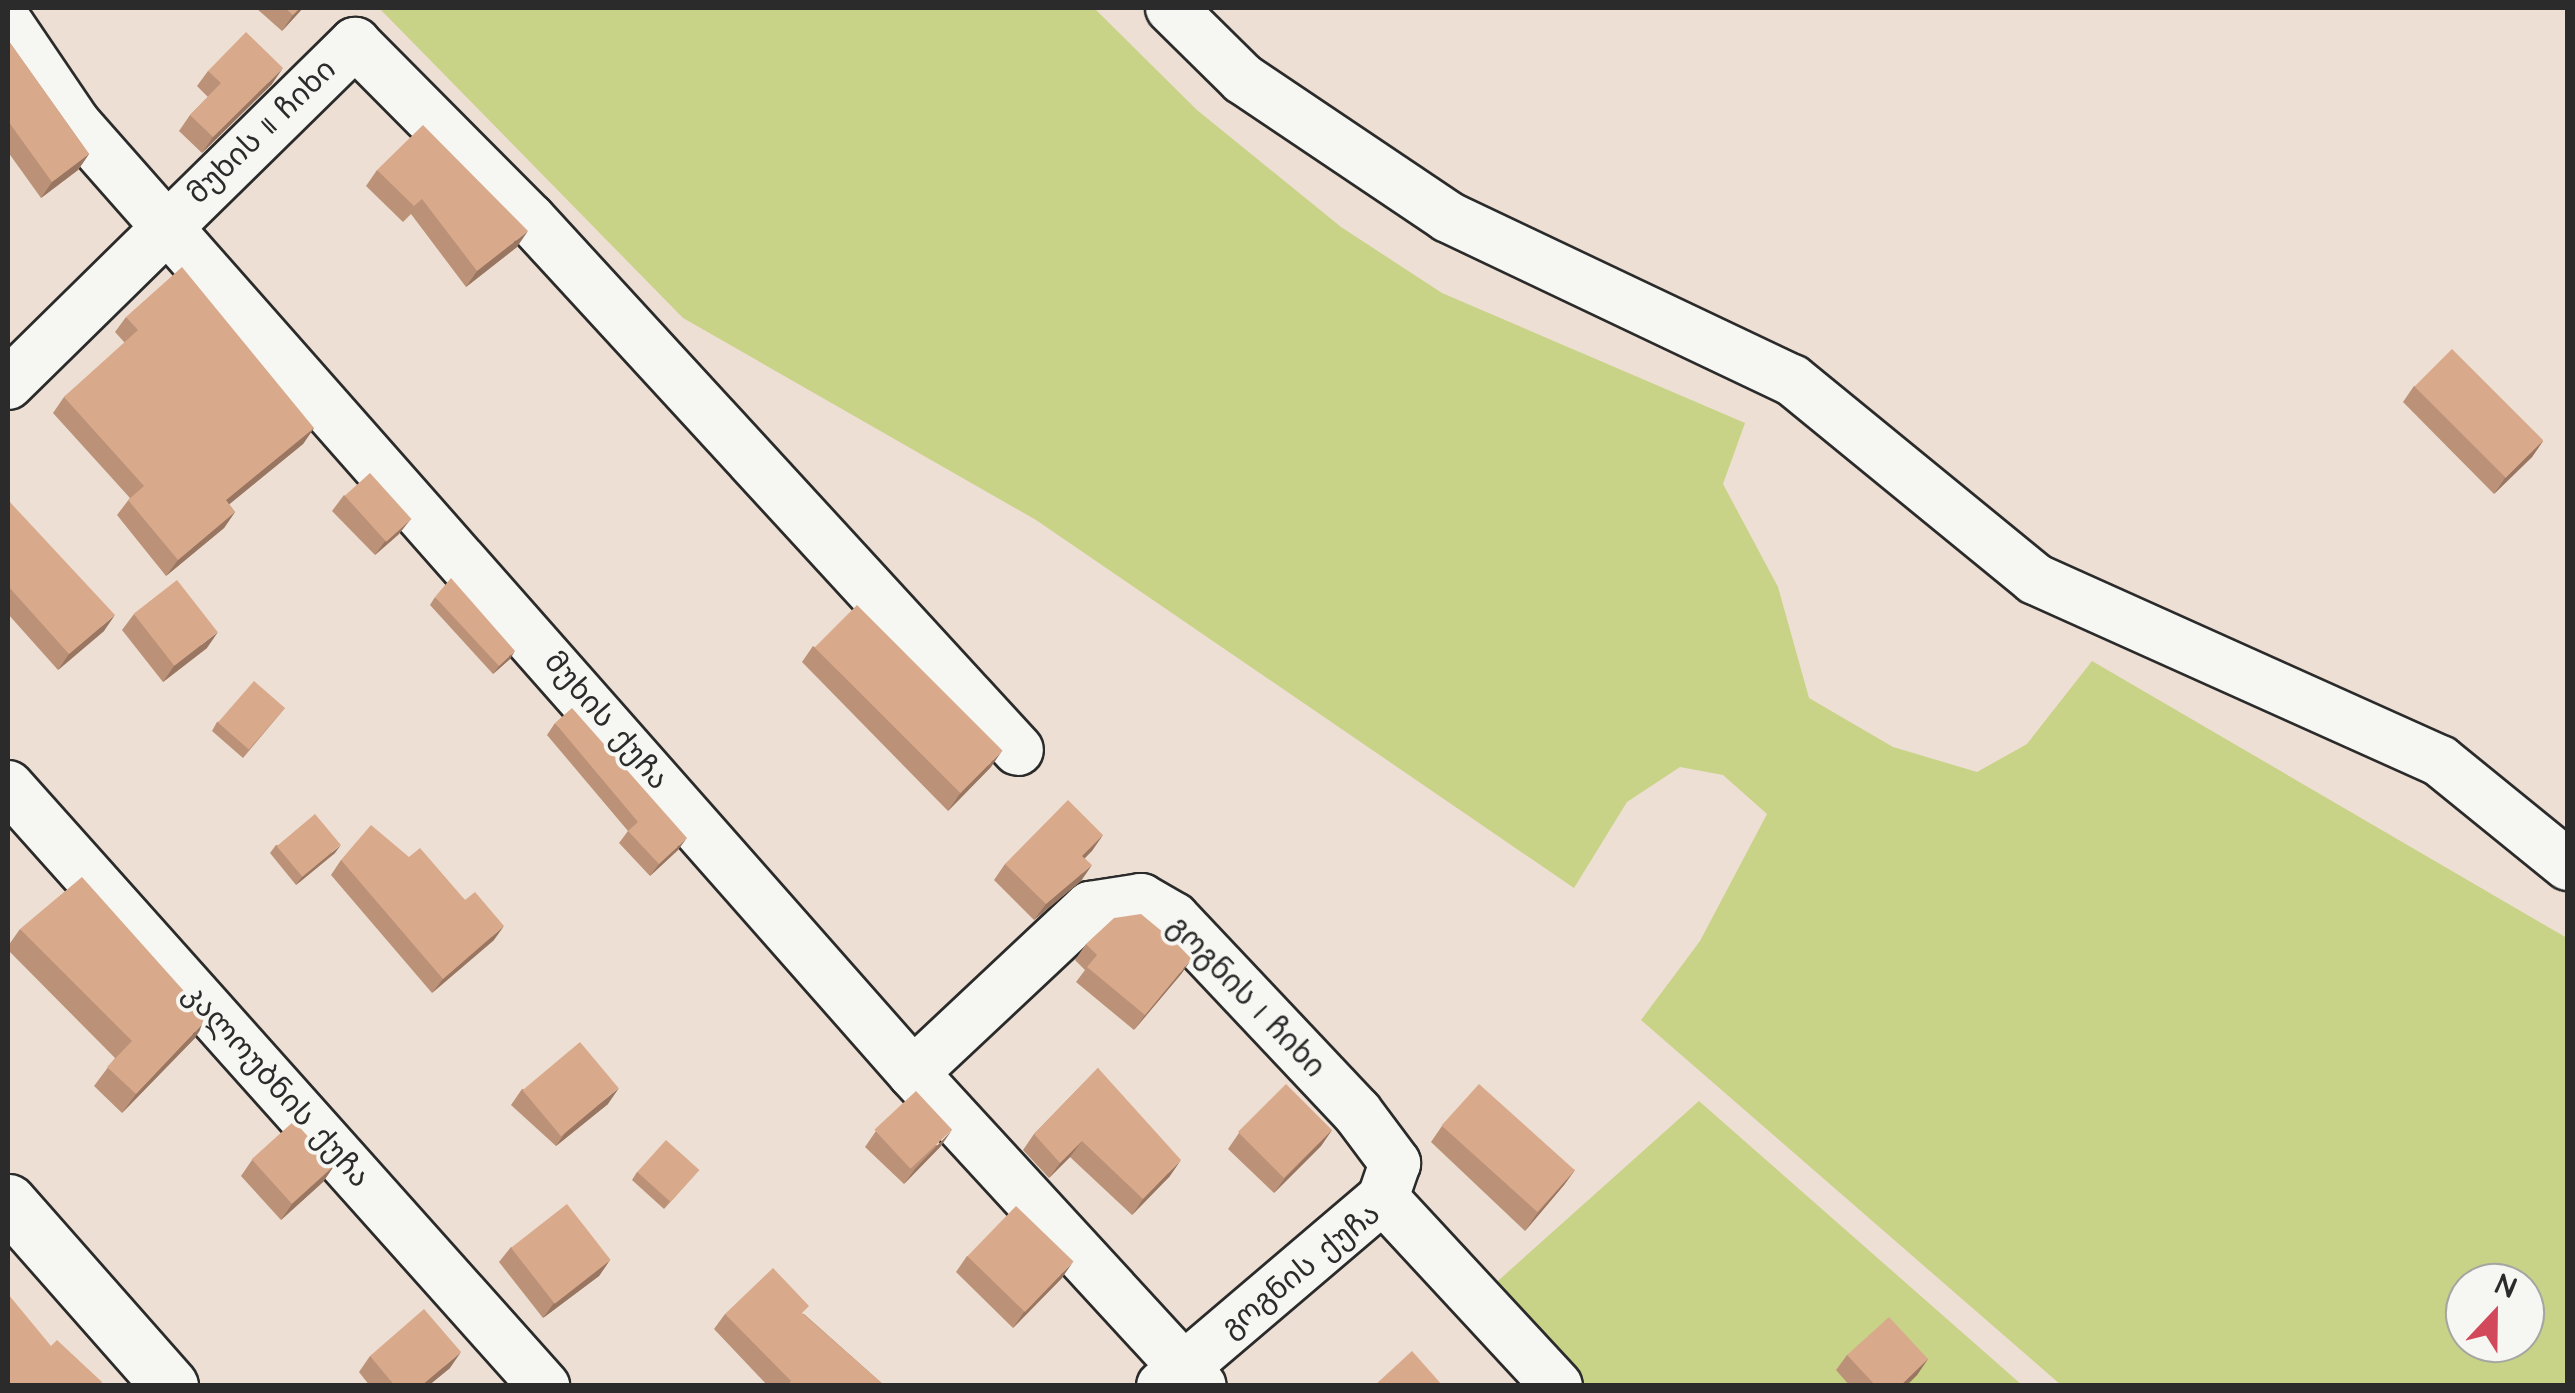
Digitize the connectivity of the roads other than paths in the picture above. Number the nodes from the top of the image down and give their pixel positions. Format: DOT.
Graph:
graph roads {
  1 [pos="1171,8"];
  2 [pos="8,24"];
  3 [pos="170,222"];
  4 [pos="8,384"];
  5 [pos="1018,750"];
  6 [pos="8,786"];
  7 [pos="2568,865"];
  8 [pos="913,1074"];
  9 [pos="1383,1198"];
  10 [pos="8,1202"];
  11 [pos="1182,1379"];
  12 [pos="170,1386"];
  13 [pos="544,1386"];
  14 [pos="1557,1386"];
  1 -- 7 [label="street"];
  2 -- 3 [label="street, მუხის ქუჩა"];
  3 -- 4 [label="street"];
  3 -- 5 [label="street, მუხის II ჩიხი"];
  3 -- 8 [label="street, მუხის ქუჩა"];
  6 -- 13 [label="street, კალოუბნის ქუჩა"];
  8 -- 9 [label="street, გოგნის I ჩიხი"];
  8 -- 11 [label="street, მუხის ქუჩა"];
  9 -- 11 [label="street, გოგნის ქუჩა"];
  9 -- 14 [label="street, გოგნის ქუჩა"];
  10 -- 12 [label="street"];
}
